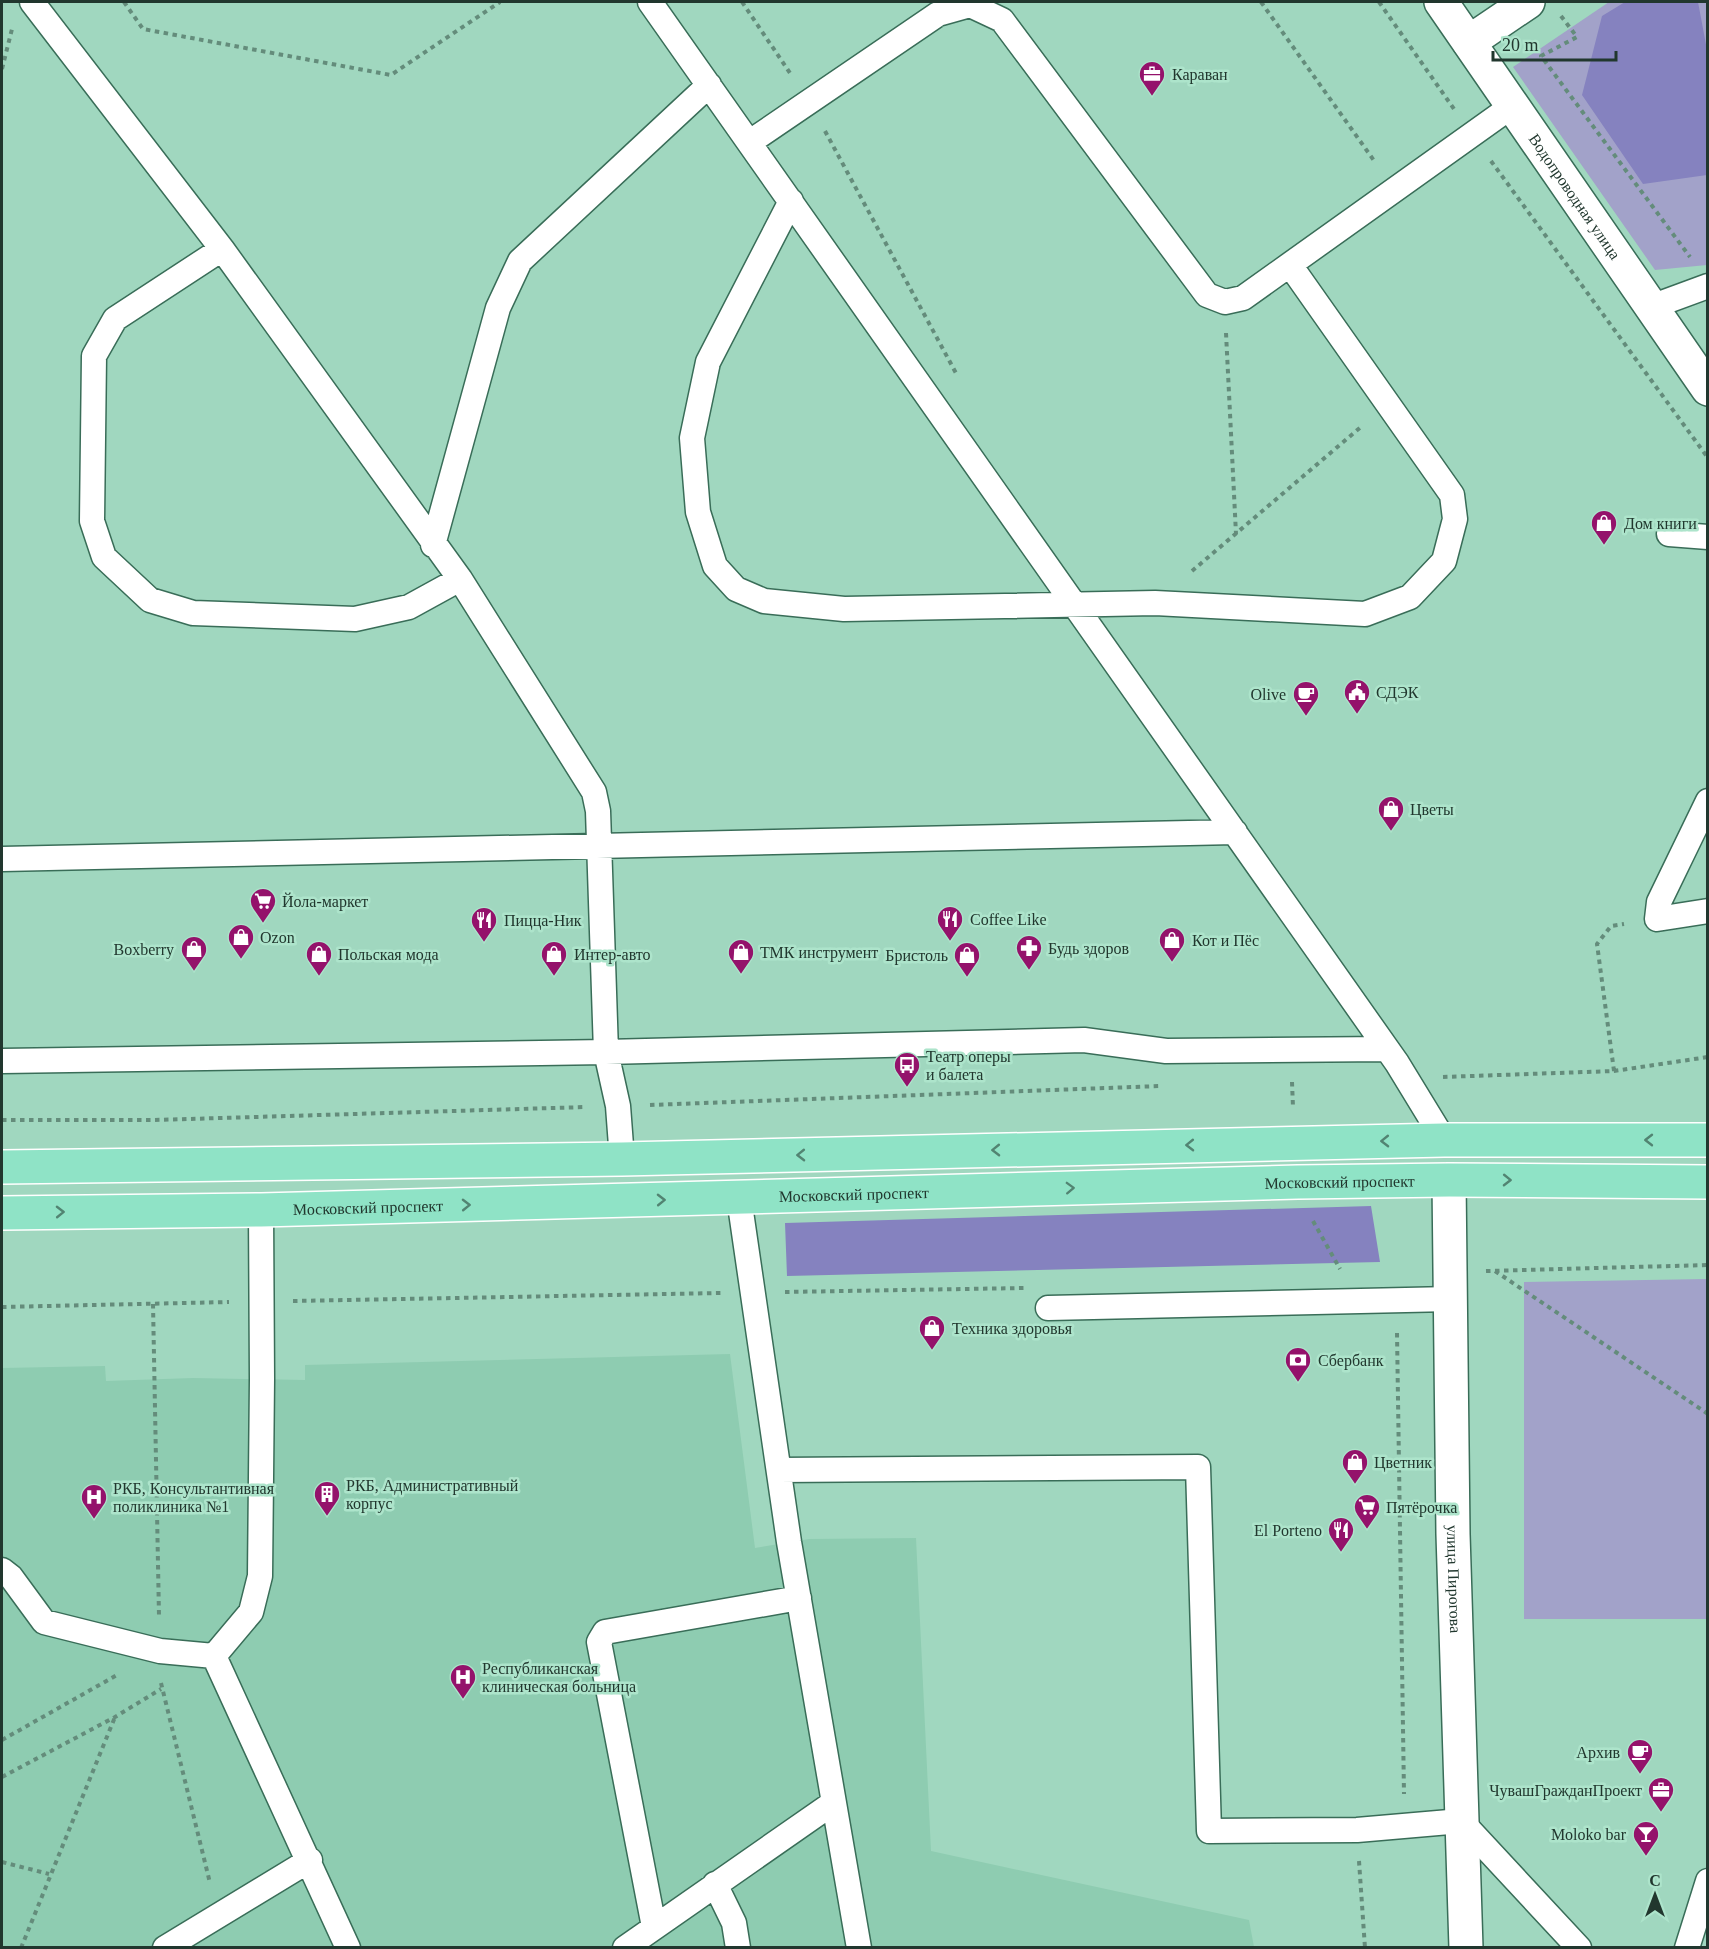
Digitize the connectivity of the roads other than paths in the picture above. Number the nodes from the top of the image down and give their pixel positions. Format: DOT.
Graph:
graph roads {
  1 [pos="32,2"];
  2 [pos="650,2"];
  3 [pos="1442,2"];
  4 [pos="1542,6"];
  5 [pos="1469,42"];
  6 [pos="709,85"];
  7 [pos="1512,106"];
  8 [pos="750,142"];
  9 [pos="791,201"];
  10 [pos="222,249"];
  11 [pos="1290,265"];
  12 [pos="1707,286"];
  13 [pos="1651,307"];
  14 [pos="1707,389"];
  15 [pos="1669,534"];
  16 [pos="1707,537"];
  17 [pos="433,545"];
  18 [pos="460,579"];
  19 [pos="1074,604"];
  20 [pos="1707,801"];
  21 [pos="1234,832"];
  22 [pos="599,848"];
  23 [pos="2,859"];
  24 [pos="1707,911"];
  25 [pos="1387,1049"];
  26 [pos="606,1052"];
  27 [pos="2,1061"];
  28 [pos="1444,1140"];
  29 [pos="1707,1140"];
  30 [pos="622,1159"];
  31 [pos="2,1167"];
  32 [pos="1449,1180"];
  33 [pos="1707,1182"];
  34 [pos="739,1198"];
  35 [pos="261,1210"];
  36 [pos="2,1213"];
  37 [pos="1451,1299"];
  38 [pos="1048,1308"];
  39 [pos="779,1470"];
  40 [pos="2,1570"];
  41 [pos="799,1598"];
  42 [pos="214,1656"];
  43 [pos="833,1803"];
  44 [pos="1461,1821"];
  45 [pos="310,1860"];
  46 [pos="1707,1881"];
  47 [pos="716,1884"];
  48 [pos="654,1927"];
  49 [pos="165,1947"];
  50 [pos="348,1947"];
  51 [pos="625,1947"];
  52 [pos="738,1947"];
  53 [pos="859,1947"];
  54 [pos="1467,1947"];
  55 [pos="1579,1947"];
  56 [pos="1687,1947"];
  1 -- 10 [label="lane"];
  2 -- 6 [label="lane"];
  3 -- 5 [label="street, Водопроводная улица"];
  4 -- 5 [label="street"];
  5 -- 7 [label="street, Водопроводная улица"];
  6 -- 8 [label="lane"];
  6 -- 17 [label="lane"];
  7 -- 11 [label="lane"];
  7 -- 13 [label="street, Водопроводная улица"];
  8 -- 9 [label="lane"];
  8 -- 11 [label="lane"];
  9 -- 19 [label="lane"];
  9 -- 19 [label="lane"];
  10 -- 17 [label="lane"];
  10 -- 18 [label="lane"];
  11 -- 19 [label="lane"];
  12 -- 13 [label="lane"];
  13 -- 14 [label="street, Водопроводная улица"];
  15 -- 16 [label="lane"];
  17 -- 18 [label="lane"];
  18 -- 22 [label="lane"];
  19 -- 21 [label="lane"];
  20 -- 24 [label="lane"];
  21 -- 22 [label="lane"];
  21 -- 25 [label="lane"];
  22 -- 23 [label="lane"];
  22 -- 26 [label="lane"];
  25 -- 26 [label="lane"];
  25 -- 28 [label="lane"];
  26 -- 27 [label="lane"];
  26 -- 30 [label="lane"];
  29 -- 28 [label="main road, one-way"];
  28 -- 30 [label="main road, one-way"];
  28 -- 32 [label="main road, улица Пирогова"];
  30 -- 31 [label="main road"];
  32 -- 33 [label="main road, Московский проспект, one-way"];
  34 -- 32 [label="main road, Московский проспект, one-way"];
  32 -- 37 [label="street, улица Пирогова"];
  35 -- 34 [label="main road, Московский проспект, one-way"];
  34 -- 39 [label="lane"];
  36 -- 35 [label="main road, Московский проспект, one-way"];
  35 -- 42 [label="lane"];
  37 -- 38 [label="lane"];
  37 -- 44 [label="street, улица Пирогова"];
  39 -- 41 [label="lane"];
  39 -- 44 [label="lane"];
  40 -- 42 [label="lane"];
  41 -- 43 [label="lane"];
  41 -- 48 [label="lane"];
  42 -- 45 [label="lane"];
  43 -- 47 [label="lane"];
  43 -- 53 [label="lane"];
  44 -- 54 [label="street, улица Пирогова"];
  44 -- 55 [label="lane"];
  45 -- 49 [label="lane"];
  45 -- 50 [label="lane"];
  46 -- 56 [label="lane"];
  47 -- 48 [label="lane"];
  47 -- 52 [label="lane"];
  48 -- 51 [label="lane"];
}
